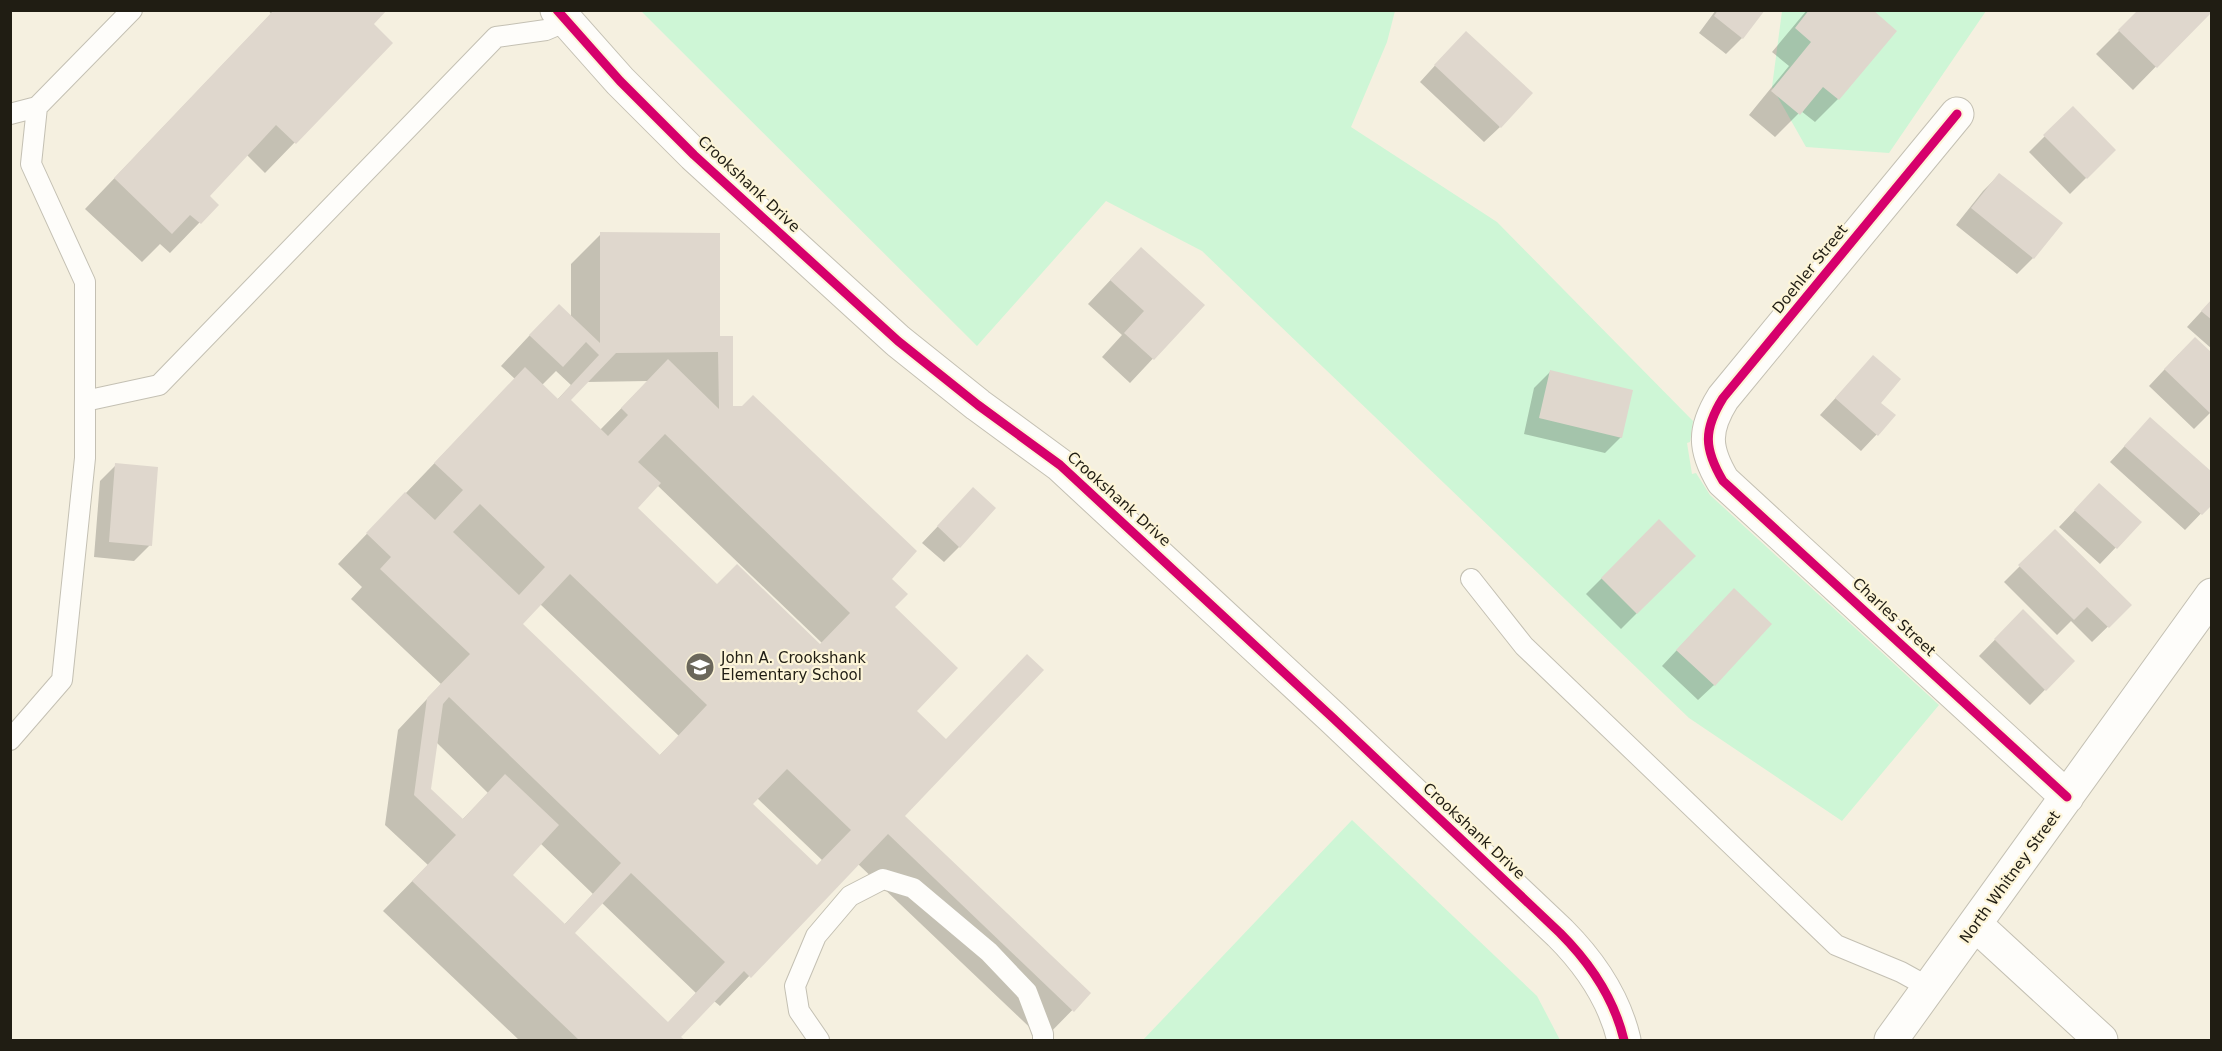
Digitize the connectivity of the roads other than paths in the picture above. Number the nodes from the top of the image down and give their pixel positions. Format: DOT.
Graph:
graph roads {
  1 [pos="132,10"];
  2 [pos="562,16"];
  3 [pos="37,107"];
  4 [pos="10,114"];
  5 [pos="1957,114"];
  6 [pos="85,401"];
  7 [pos="1709,453"];
  8 [pos="1471,579"];
  9 [pos="2211,595"];
  10 [pos="10,740"];
  11 [pos="2067,797"];
  12 [pos="1976,925"];
  13 [pos="1930,987"];
  14 [pos="819,1041"];
  15 [pos="1043,1041"];
  16 [pos="1624,1041"];
  17 [pos="1891,1041"];
  18 [pos="2101,1041"];
  1 -- 3 [label="lane"];
  2 -- 6 [label="lane"];
  2 -- 16 [label="street, Crookshank Drive"];
  3 -- 4 [label="lane"];
  3 -- 6 [label="lane"];
  5 -- 7 [label="street, Doehler Street"];
  6 -- 10 [label="lane"];
  7 -- 11 [label="street, Charles Street"];
  8 -- 13 [label="lane"];
  9 -- 11 [label="street, North Whitney Street"];
  11 -- 12 [label="street, North Whitney Street"];
  12 -- 13 [label="street, North Whitney Street"];
  12 -- 18 [label="street"];
  13 -- 17 [label="street, North Whitney Street"];
  14 -- 15 [label="lane"];
}
